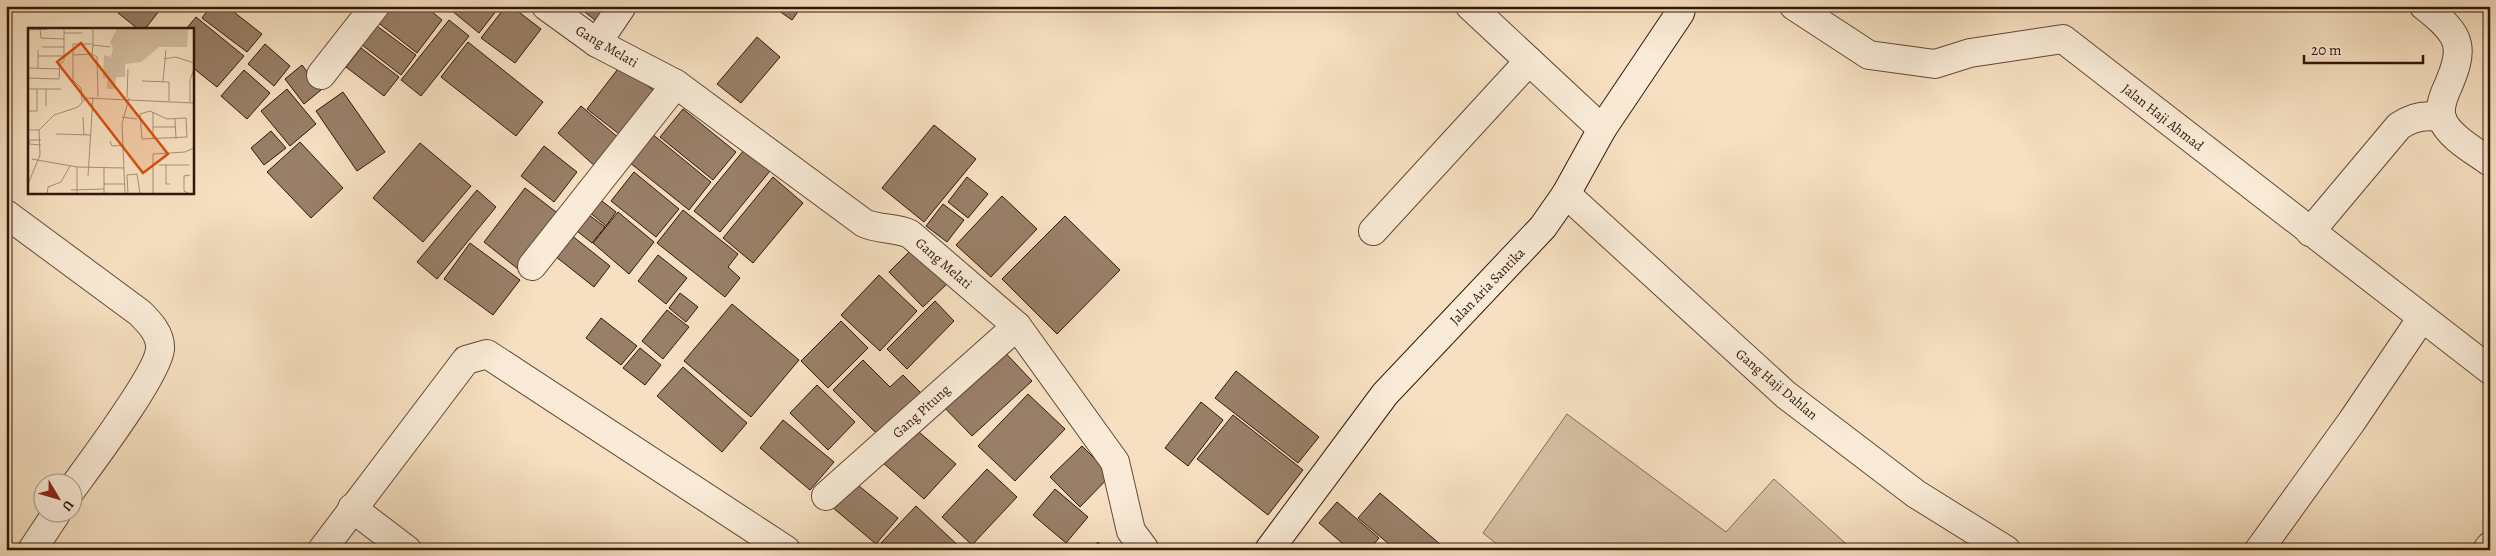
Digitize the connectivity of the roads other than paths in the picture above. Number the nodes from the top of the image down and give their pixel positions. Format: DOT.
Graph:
graph roads {
  1 [pos="376,6"];
  2 [pos="546,6"];
  3 [pos="622,6"];
  4 [pos="1470,6"];
  5 [pos="1682,6"];
  6 [pos="1794,6"];
  7 [pos="2424,6"];
  8 [pos="597,43"];
  9 [pos="1529,61"];
  10 [pos="321,76"];
  11 [pos="676,84"];
  12 [pos="2442,118"];
  13 [pos="1602,130"];
  14 [pos="2490,162"];
  15 [pos="1566,194"];
  16 [pos="6,214"];
  17 [pos="1373,231"];
  18 [pos="2310,232"];
  19 [pos="532,266"];
  20 [pos="2421,319"];
  21 [pos="1016,326"];
  22 [pos="2490,370"];
  23 [pos="82,474"];
  24 [pos="826,496"];
  25 [pos="352,508"];
  26 [pos="49,524"];
  27 [pos="2490,546"];
  28 [pos="32,550"];
  29 [pos="322,550"];
  30 [pos="407,550"];
  31 [pos="786,550"];
  32 [pos="1145,550"];
  33 [pos="1269,550"];
  34 [pos="2006,550"];
  35 [pos="2260,550"];
  36 [pos="2487,550"];
  1 -- 10 [label="street"];
  2 -- 8 [label="street, Gang Melati"];
  3 -- 8 [label="street"];
  4 -- 9 [label="street"];
  5 -- 13 [label="street, Jalan Aria Santika"];
  6 -- 18 [label="street, Jalan Haji Ahmad"];
  7 -- 12 [label="street"];
  8 -- 11 [label="street, Gang Melati"];
  9 -- 13 [label="street"];
  9 -- 17 [label="street"];
  11 -- 19 [label="street"];
  11 -- 21 [label="street, Gang Melati"];
  12 -- 14 [label="street"];
  12 -- 18 [label="street"];
  13 -- 15 [label="street, Jalan Aria Santika"];
  15 -- 33 [label="street, Jalan Aria Santika"];
  15 -- 34 [label="street, Gang Haji Dahlan"];
  16 -- 23 [label="street"];
  18 -- 20 [label="street, Jalan Haji Ahmad"];
  20 -- 22 [label="street, Jalan Haji Ahmad"];
  20 -- 35 [label="street"];
  21 -- 24 [label="street, Gang Pitung"];
  21 -- 32 [label="street, Gang Melati"];
  25 -- 29 [label="street"];
  25 -- 30 [label="street"];
  25 -- 31 [label="street"];
  26 -- 28 [label="street"];
  27 -- 36 [label="street"];
}
